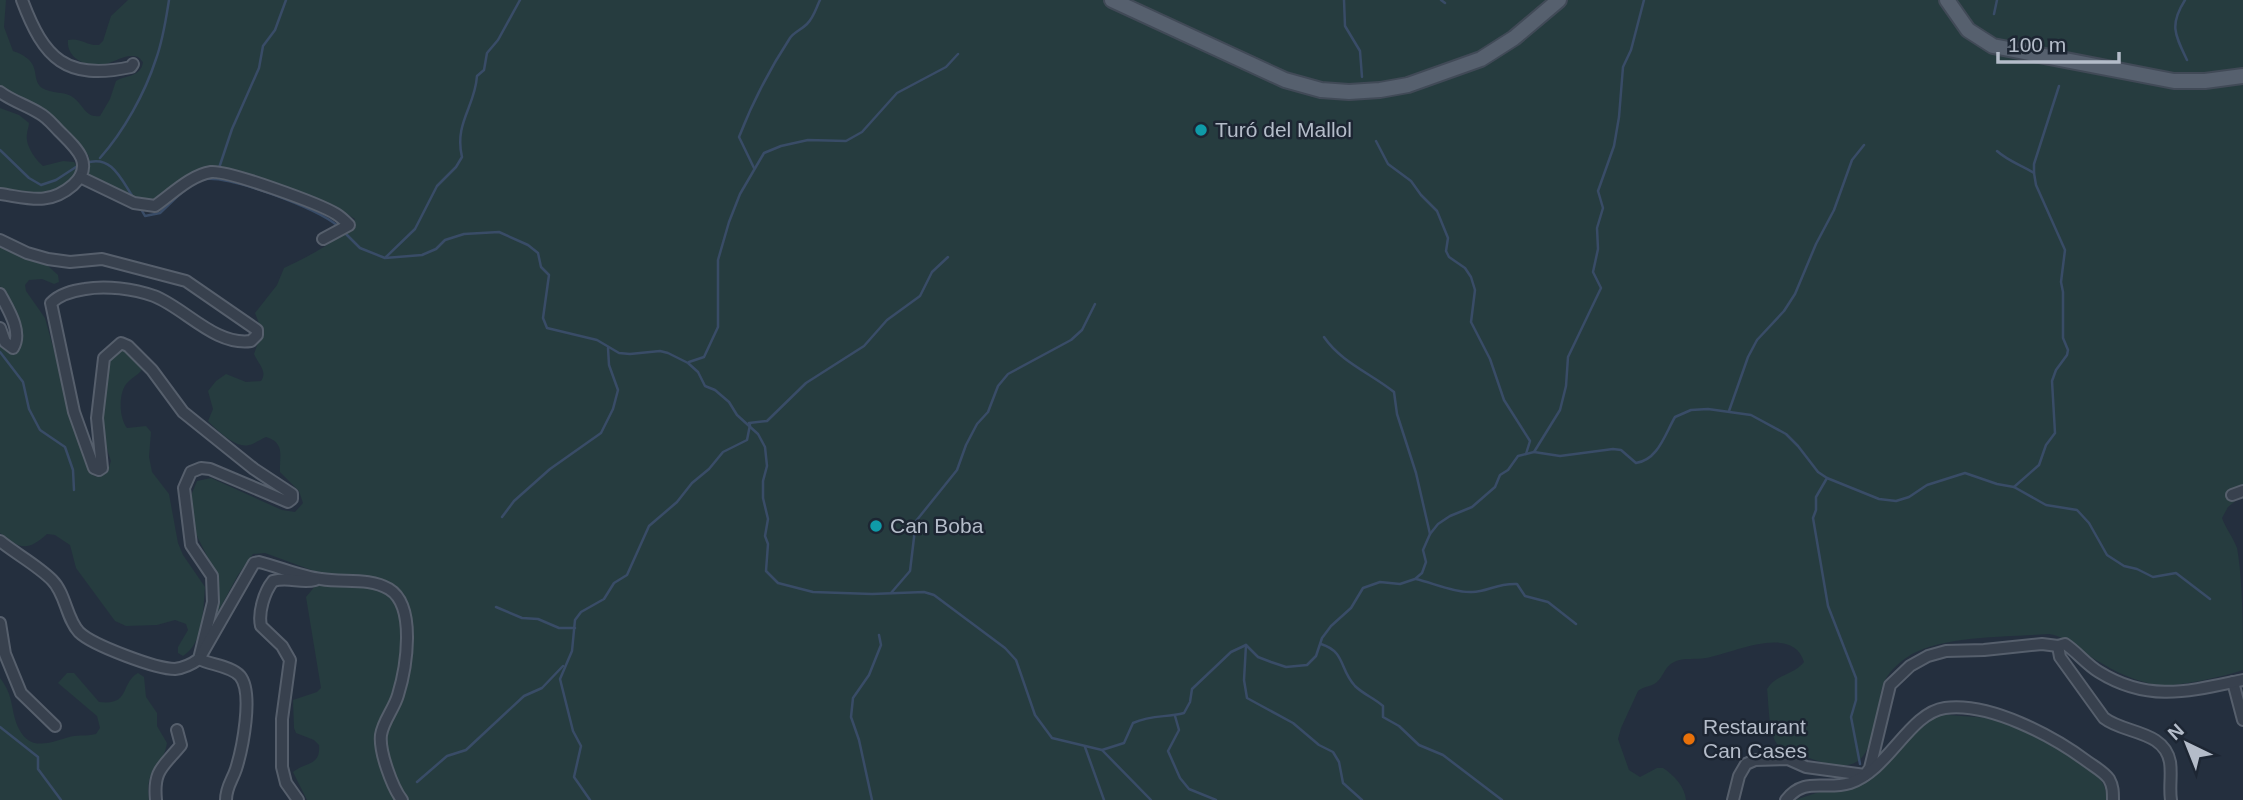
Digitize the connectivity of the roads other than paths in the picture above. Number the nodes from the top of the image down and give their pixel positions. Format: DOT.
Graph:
graph roads {
  1 [pos="22,0"];
  2 [pos="1112,0"];
  3 [pos="1559,0"];
  4 [pos="1947,0"];
  5 [pos="133,64"];
  6 [pos="2243,76"];
  7 [pos="0,92"];
  8 [pos="80,177"];
  9 [pos="0,194"];
  10 [pos="323,239"];
  11 [pos="0,240"];
  12 [pos="0,294"];
  13 [pos="0,328"];
  14 [pos="0,541"];
  15 [pos="318,579"];
  16 [pos="0,623"];
  17 [pos="2058,646"];
  18 [pos="200,659"];
  19 [pos="2238,681"];
  20 [pos="2243,720"];
  21 [pos="55,726"];
  22 [pos="177,730"];
  23 [pos="1864,775"];
  24 [pos="156,800"];
  25 [pos="226,800"];
  26 [pos="298,800"];
  27 [pos="402,800"];
  28 [pos="1733,800"];
  29 [pos="1786,800"];
  30 [pos="2113,800"];
  31 [pos="2171,800"];
  1 -- 5 [label="street"];
  2 -- 3 [label="main road"];
  4 -- 6 [label="main road"];
  7 -- 8 [label="street"];
  8 -- 9 [label="street"];
  8 -- 10 [label="street"];
  11 -- 18 [label="street"];
  12 -- 13 [label="street"];
  14 -- 18 [label="street"];
  15 -- 18 [label="street"];
  15 -- 26 [label="street"];
  15 -- 27 [label="street"];
  16 -- 21 [label="street"];
  17 -- 19 [label="street"];
  17 -- 23 [label="street"];
  17 -- 31 [label="street"];
  18 -- 25 [label="street"];
  19 -- 20 [label="street"];
  22 -- 24 [label="street"];
  23 -- 28 [label="street"];
  23 -- 29 [label="street"];
  23 -- 30 [label="street"];
}
